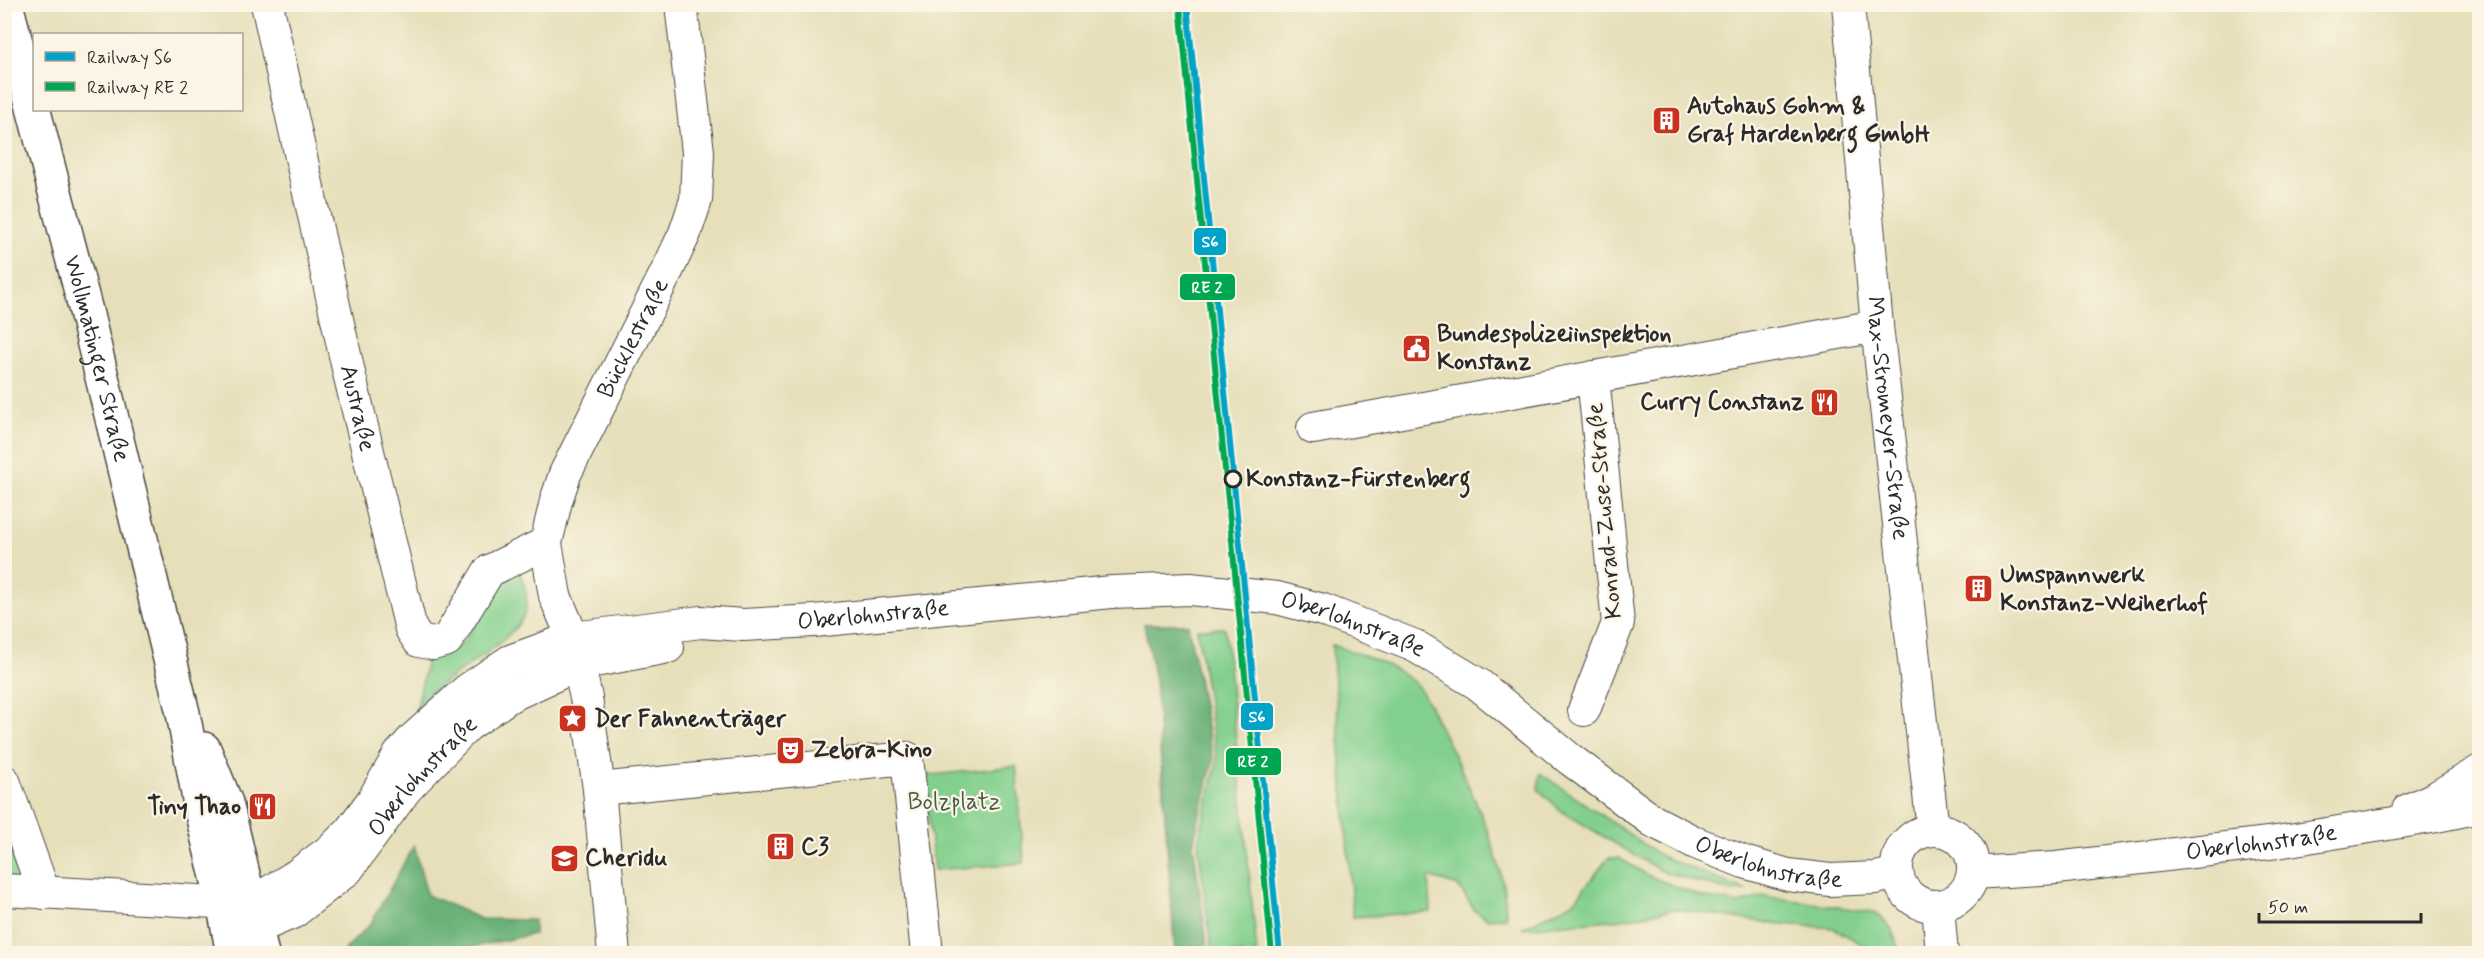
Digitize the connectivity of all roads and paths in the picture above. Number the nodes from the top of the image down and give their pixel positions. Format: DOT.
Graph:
graph roads {
  1 [pos="6,4"];
  2 [pos="267,4"];
  3 [pos="681,4"];
  4 [pos="1848,4"];
  5 [pos="33,107"];
  6 [pos="34,111"];
  7 [pos="1877,326"];
  8 [pos="1593,378"];
  9 [pos="1313,428"];
  10 [pos="546,543"];
  11 [pos="576,651"];
  12 [pos="1584,710"];
  13 [pos="183,713"];
  14 [pos="2480,771"];
  15 [pos="4,781"];
  16 [pos="599,789"];
  17 [pos="2480,807"];
  18 [pos="2368,826"];
  19 [pos="1933,830"];
  20 [pos="239,859"];
  21 [pos="1897,873"];
  22 [pos="1974,873"];
  23 [pos="285,883"];
  24 [pos="4,890"];
  25 [pos="44,892"];
  26 [pos="1938,906"];
  27 [pos="242,929"];
  28 [pos="606,953"];
  29 [pos="927,954"];
  30 [pos="1942,954"];
  1 -- 5 [label="main road, Wollmatinger Straße"];
  2 -- 10 [label="street, Austraße"];
  3 -- 10 [label="street, Bücklestraße"];
  4 -- 7 [label="street, Max-Stromeyer-Straße"];
  6 -- 13 [label="main road, Wollmatinger Straße"];
  7 -- 8 [label="street, Konrad-Zuse-Straße"];
  7 -- 19 [label="street, Max-Stromeyer-Straße"];
  8 -- 9 [label="street, Konrad-Zuse-Straße"];
  8 -- 12 [label="street, Konrad-Zuse-Straße"];
  10 -- 11 [label="street, Bücklestraße"];
  11 -- 16 [label="street, Bücklestraße"];
  11 -- 21 [label="street, Oberlohnstraße"];
  11 -- 23 [label="street, Oberlohnstraße"];
  11 -- 27 [label="street, Oberlohnstraße"];
  13 -- 20 [label="main road, Wollmatinger Straße"];
  13 -- 27 [label="main road, Wollmatinger Straße"];
  14 -- 18 [label="street, Oberlohnstraße"];
  15 -- 25 [label="street"];
  16 -- 28 [label="street, Bücklestraße"];
  16 -- 29 [label="street"];
  17 -- 18 [label="street, Oberlohnstraße"];
  18 -- 22 [label="street, Oberlohnstraße"];
  19 -- 21 [label="street"];
  19 -- 22 [label="street"];
  20 -- 23 [label="street"];
  20 -- 27 [label="main road, Wollmatinger Straße"];
  21 -- 26 [label="street"];
  22 -- 26 [label="street"];
  23 -- 27 [label="street, Oberlohnstraße"];
  24 -- 25 [label="street"];
  25 -- 27 [label="street"];
  26 -- 30 [label="street"];
}
